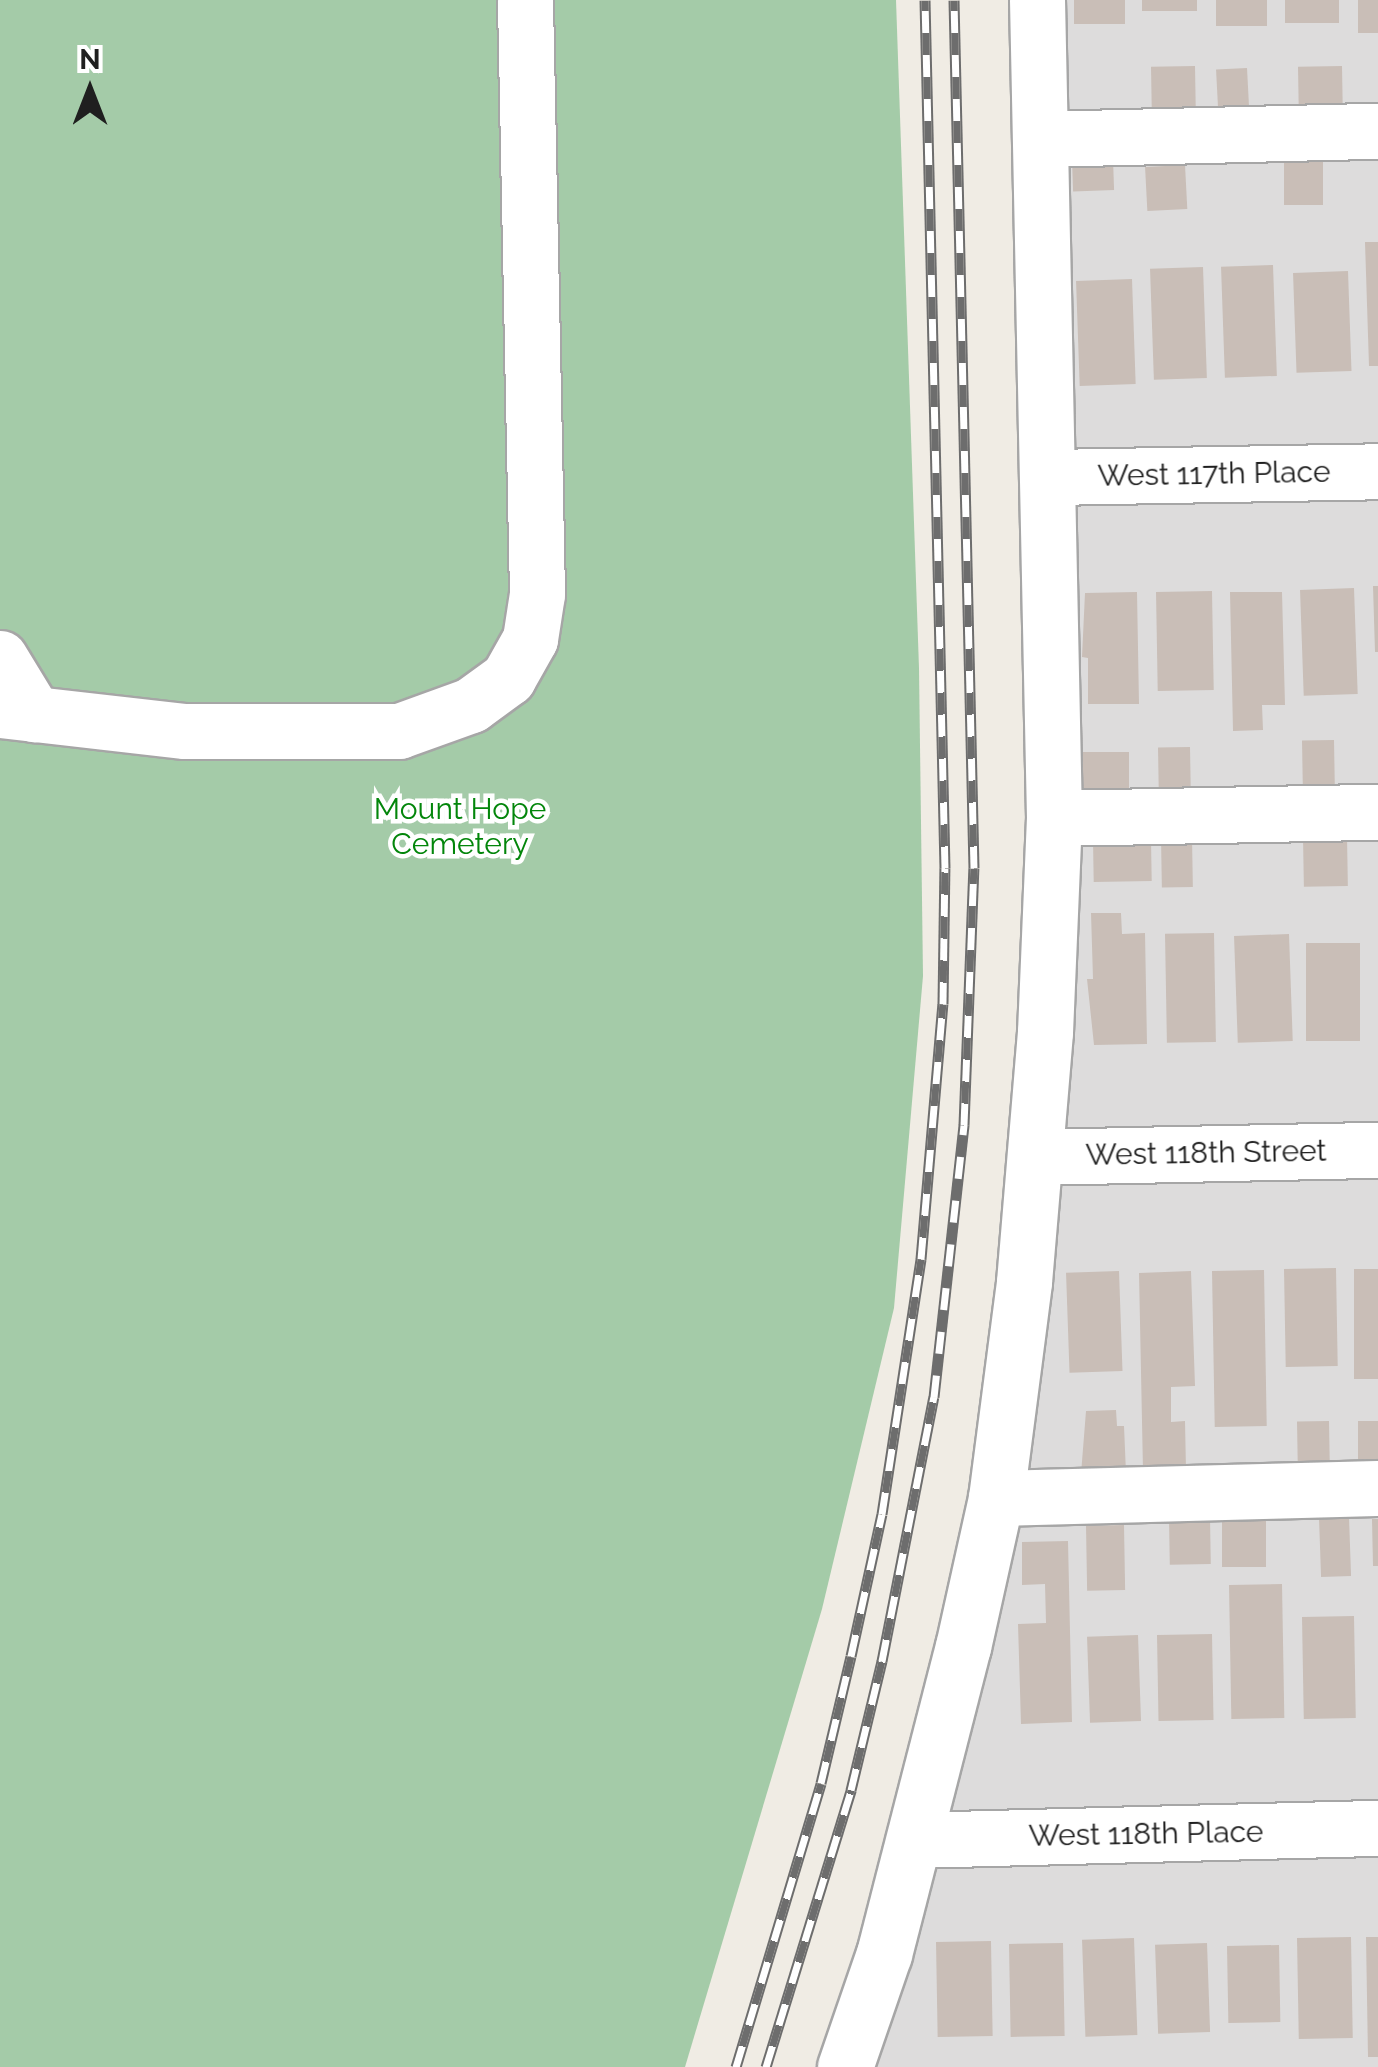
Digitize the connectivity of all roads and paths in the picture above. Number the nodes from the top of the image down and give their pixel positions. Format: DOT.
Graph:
graph roads {
  1 [pos="525,0"];
  2 [pos="1037,0"];
  3 [pos="1378,131"];
  4 [pos="1041,139"];
  5 [pos="1378,470"];
  6 [pos="1050,477"];
  7 [pos="0,658"];
  8 [pos="17,712"];
  9 [pos="1378,812"];
  10 [pos="1054,818"];
  11 [pos="1378,1150"];
  12 [pos="1034,1157"];
  13 [pos="1378,1488"];
  14 [pos="996,1498"];
  15 [pos="1378,1828"];
  16 [pos="914,1840"];
  17 [pos="845,2067"];
  1 -- 8 [label="street"];
  2 -- 4 [label="street"];
  3 -- 4 [label="street"];
  4 -- 6 [label="street"];
  5 -- 6 [label="street, West 117th Place"];
  6 -- 10 [label="street"];
  7 -- 8 [label="street"];
  9 -- 10 [label="street"];
  10 -- 12 [label="street"];
  11 -- 12 [label="street, West 118th Street"];
  12 -- 14 [label="street"];
  13 -- 14 [label="street"];
  14 -- 16 [label="street"];
  15 -- 16 [label="street, West 118th Place"];
  16 -- 17 [label="street"];
}
